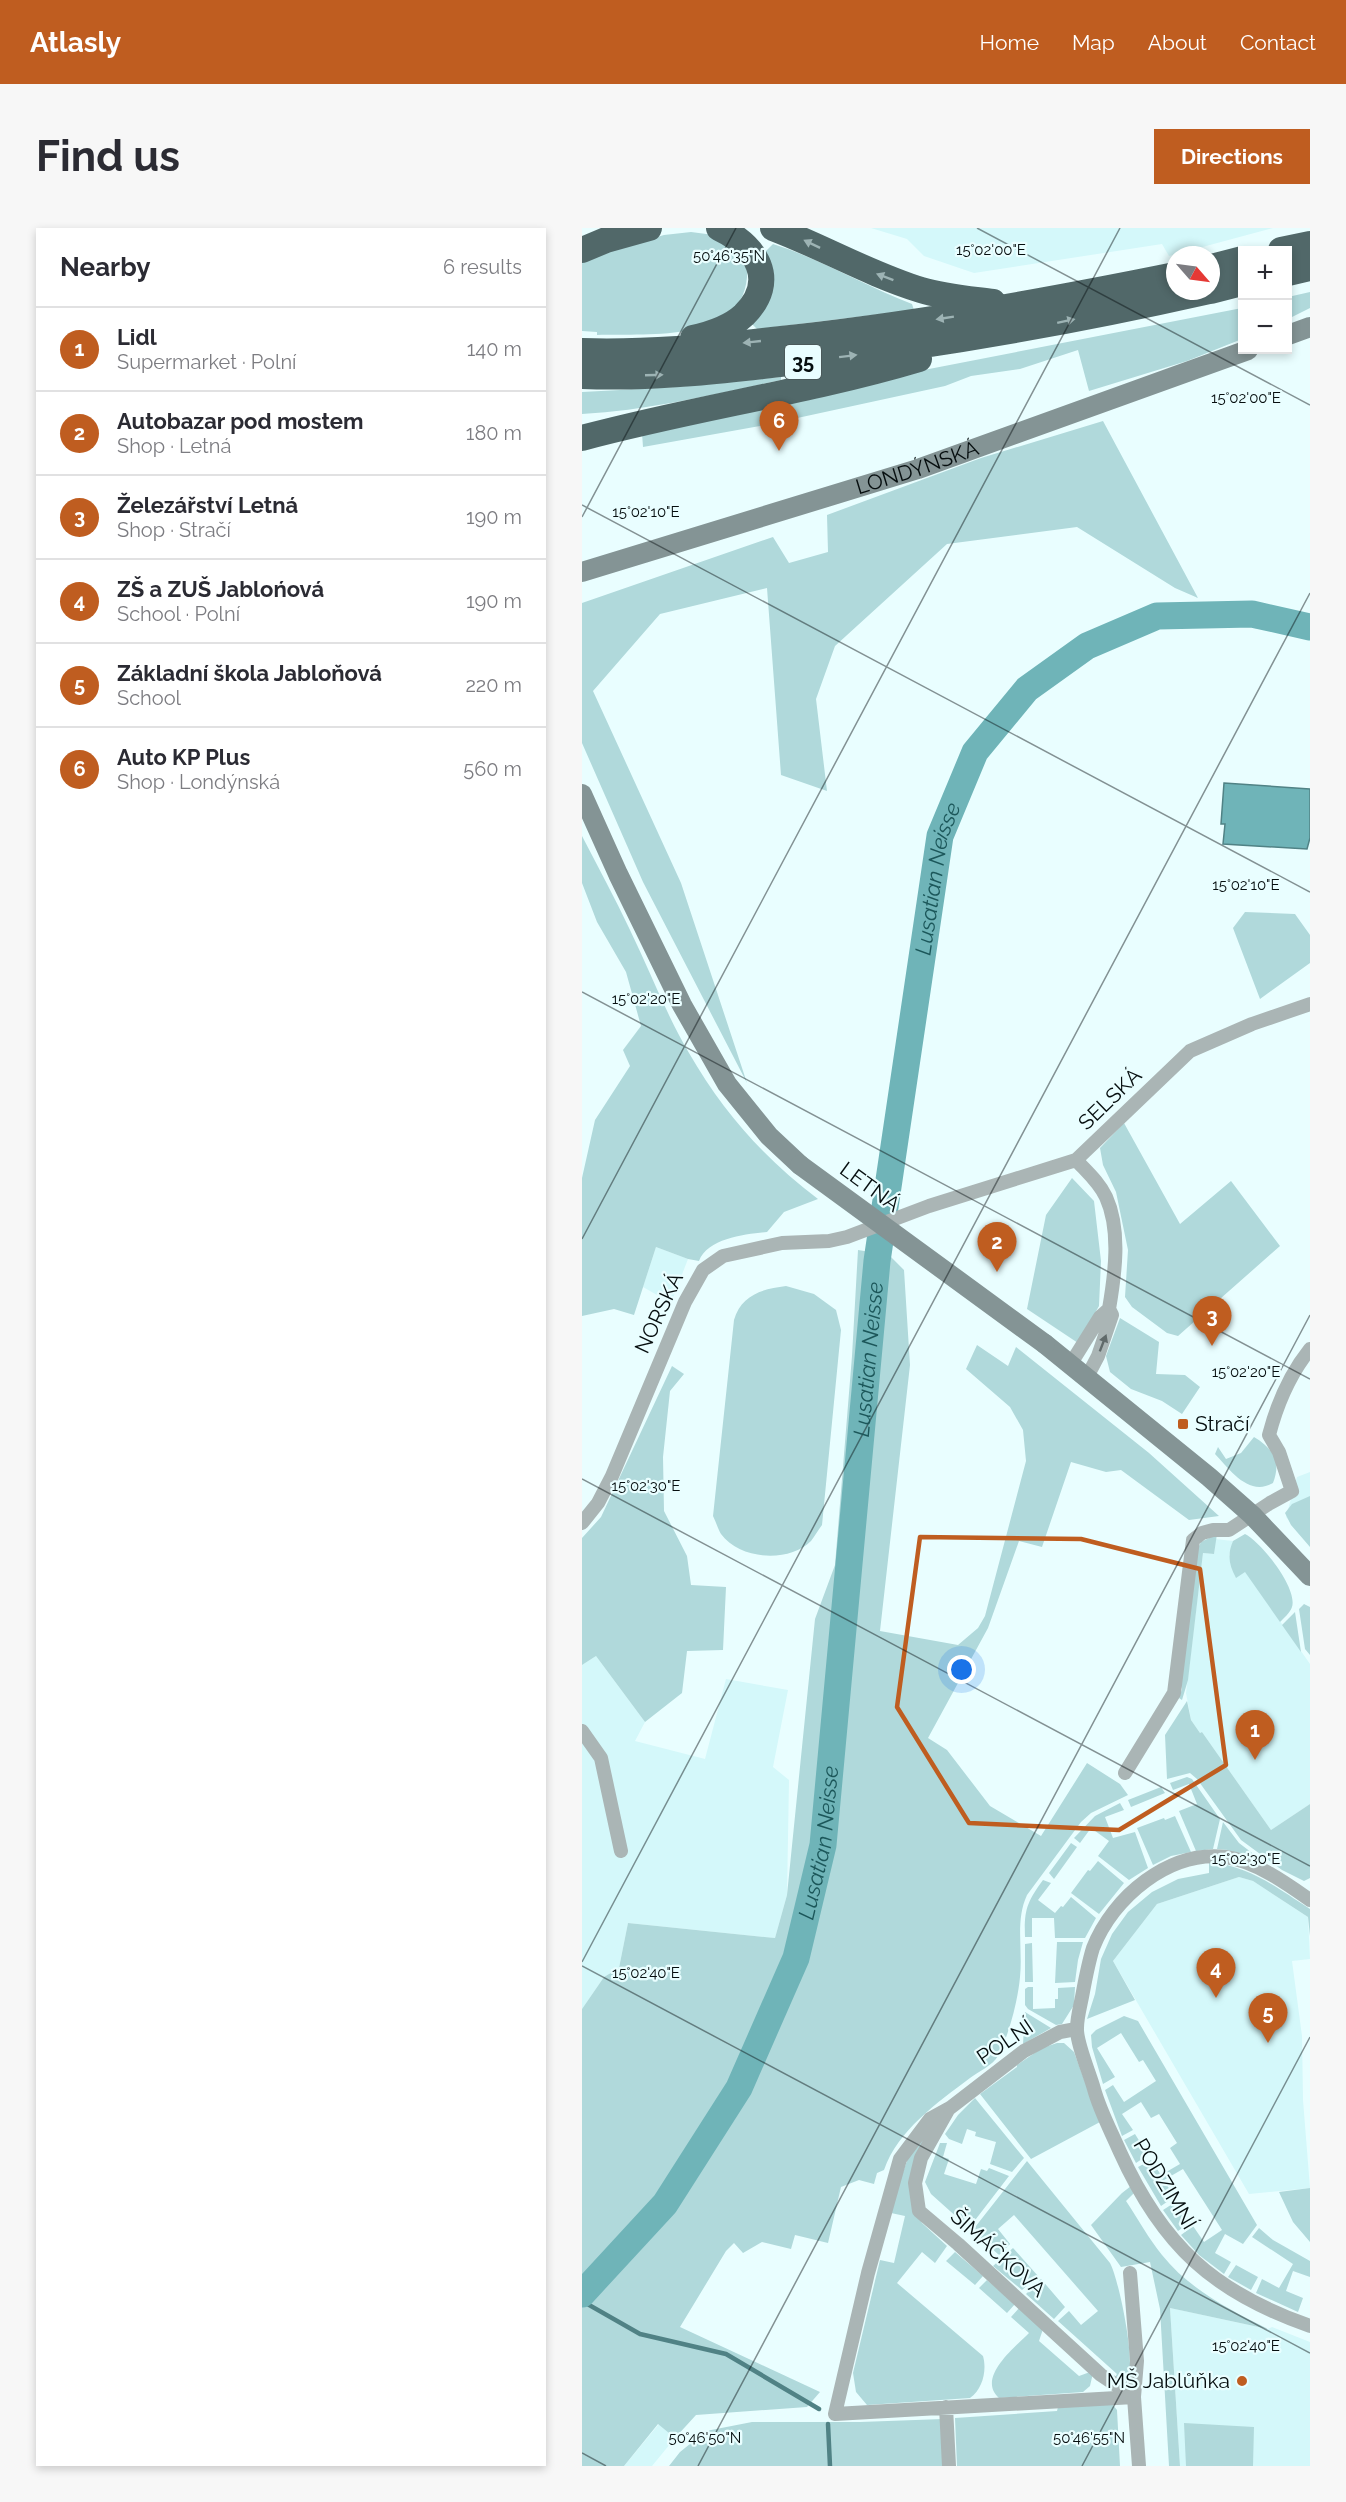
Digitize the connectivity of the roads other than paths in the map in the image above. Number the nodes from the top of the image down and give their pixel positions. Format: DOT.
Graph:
graph roads {
  1 [pos="650,228"];
  2 [pos="719,228"];
  3 [pos="773,228"];
  4 [pos="594,241"];
  5 [pos="1310,244"];
  6 [pos="1292,248"];
  7 [pos="582,250"];
  8 [pos="1238,260"];
  9 [pos="1220,265"];
  10 [pos="1310,268"];
  11 [pos="1292,272"];
  12 [pos="1166,277"];
  13 [pos="1238,285"];
  14 [pos="1220,289"];
  15 [pos="1167,300"];
  16 [pos="1023,306"];
  17 [pos="1310,327"];
  18 [pos="1008,333"];
  19 [pos="1292,333"];
  20 [pos="654,350"];
  21 [pos="589,351"];
  22 [pos="1238,354"];
  23 [pos="589,377"];
  24 [pos="673,414"];
  25 [pos="582,422"];
  26 [pos="582,438"];
  27 [pos="582,572"];
  28 [pos="582,794"];
  29 [pos="1310,1004"];
  30 [pos="1076,1160"];
  31 [pos="929,1206"];
  32 [pos="1109,1309"];
  33 [pos="1310,1349"];
  34 [pos="1070,1365"];
  35 [pos="1087,1377"];
  36 [pos="1252,1515"];
  37 [pos="582,1523"];
  38 [pos="1310,1576"];
  39 [pos="582,1731"];
  40 [pos="1125,1773"];
  41 [pos="621,1851"];
  42 [pos="1310,1900"];
  43 [pos="1076,2030"];
  44 [pos="950,2108"];
  45 [pos="1130,2273"];
  46 [pos="1310,2326"];
  47 [pos="1134,2397"];
  48 [pos="946,2407"];
  49 [pos="949,2466"];
  50 [pos="1139,2466"];
  1 -- 4 [label="highway"];
  2 -- 20 [label="highway, 35"];
  16 -- 3 [label="highway, 35, one-way"];
  4 -- 7 [label="highway"];
  5 -- 6 [label="highway"];
  8 -- 9 [label="highway"];
  10 -- 11 [label="highway"];
  12 -- 16 [label="highway, 35"];
  13 -- 14 [label="highway, 35"];
  18 -- 15 [label="highway, 35, one-way"];
  16 -- 20 [label="highway, 35, one-way"];
  17 -- 19 [label="street"];
  23 -- 18 [label="highway, 35, one-way"];
  18 -- 24 [label="highway, 35"];
  20 -- 21 [label="highway, 35"];
  22 -- 27 [label="street, LONDÝNSKÁ"];
  24 -- 25 [label="highway, 35"];
  24 -- 26 [label="highway, 35"];
  28 -- 34 [label="street, LETNÁ, bridge"];
  29 -- 30 [label="street, SELSKÁ"];
  30 -- 31 [label="street, SELSKÁ"];
  30 -- 32 [label="street"];
  31 -- 37 [label="street, NORSKÁ"];
  32 -- 34 [label="street"];
  35 -- 32 [label="street, one-way"];
  33 -- 36 [label="street"];
  34 -- 35 [label="street, LETNÁ"];
  35 -- 36 [label="street, LETNÁ"];
  36 -- 38 [label="street, LETNÁ"];
  36 -- 40 [label="street"];
  39 -- 41 [label="street"];
  42 -- 43 [label="street"];
  43 -- 44 [label="street, POLNÍ"];
  43 -- 46 [label="street, PODZIMNÍ"];
  44 -- 47 [label="street, ŠIMÁČKOVA"];
  44 -- 48 [label="street, POLNÍ"];
  45 -- 47 [label="street"];
  47 -- 48 [label="street"];
  47 -- 50 [label="street"];
  48 -- 49 [label="street"];
}
